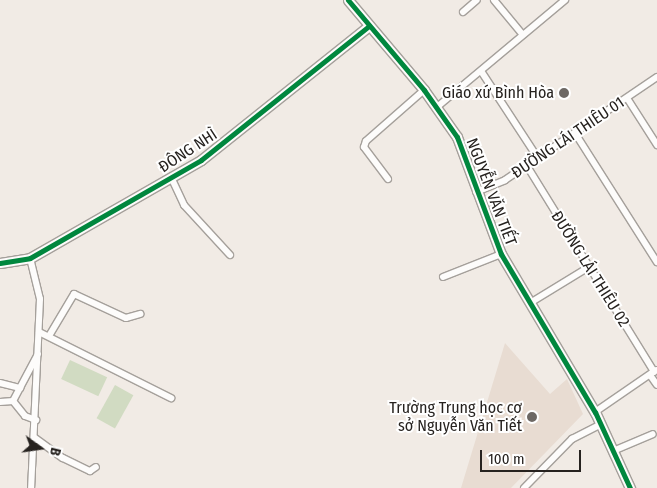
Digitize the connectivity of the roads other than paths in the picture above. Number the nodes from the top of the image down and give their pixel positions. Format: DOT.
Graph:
graph roads {
  1 [pos="348,0"];
  2 [pos="477,0"];
  3 [pos="494,0"];
  4 [pos="565,0"];
  5 [pos="463,12"];
  6 [pos="369,26"];
  7 [pos="523,35"];
  8 [pos="481,70"];
  9 [pos="657,77"];
  10 [pos="424,90"];
  11 [pos="627,98"];
  12 [pos="437,107"];
  13 [pos="575,133"];
  14 [pos="657,145"];
  15 [pos="538,158"];
  16 [pos="526,166"];
  17 [pos="171,177"];
  18 [pos="388,179"];
  19 [pos="476,192"];
  20 [pos="501,254"];
  21 [pos="230,256"];
  22 [pos="30,258"];
  23 [pos="657,262"];
  24 [pos="0,263"];
  25 [pos="589,266"];
  26 [pos="443,277"];
  27 [pos="530,303"];
  28 [pos="140,314"];
  29 [pos="39,332"];
  30 [pos="49,336"];
  31 [pos="38,354"];
  32 [pos="654,372"];
  33 [pos="0,383"];
  34 [pos="657,384"];
  35 [pos="20,388"];
  36 [pos="171,398"];
  37 [pos="13,401"];
  38 [pos="0,402"];
  39 [pos="595,412"];
  40 [pos="36,420"];
  41 [pos="601,424"];
  42 [pos="652,434"];
  43 [pos="35,438"];
  44 [pos="613,451"];
  45 [pos="96,467"];
  46 [pos="32,486"];
  47 [pos="39,488"];
  48 [pos="524,488"];
  49 [pos="630,488"];
  1 -- 6 [label="street, NGUYỄN VĂN TIẾT"];
  2 -- 5 [label="street"];
  3 -- 7 [label="street"];
  4 -- 7 [label="street"];
  6 -- 10 [label="street, NGUYỄN VĂN TIẾT"];
  6 -- 17 [label="street, ĐÔNG NHÌ"];
  7 -- 8 [label="street"];
  8 -- 12 [label="street"];
  8 -- 15 [label="street"];
  9 -- 11 [label="street, ĐƯỜNG LÁI THIÊU 01"];
  10 -- 12 [label="street, NGUYỄN VĂN TIẾT"];
  10 -- 18 [label="street"];
  11 -- 13 [label="street, ĐƯỜNG LÁI THIÊU 01"];
  11 -- 14 [label="street"];
  12 -- 19 [label="street, NGUYỄN VĂN TIẾT"];
  13 -- 15 [label="street, ĐƯỜNG LÁI THIÊU 01"];
  13 -- 23 [label="street"];
  15 -- 16 [label="street, ĐƯỜNG LÁI THIÊU 01"];
  16 -- 19 [label="street, ĐƯỜNG LÁI THIÊU 01"];
  16 -- 25 [label="street, ĐƯỜNG LÁI THIÊU 02"];
  17 -- 21 [label="street"];
  17 -- 22 [label="street, ĐÔNG NHÌ"];
  19 -- 20 [label="street, NGUYỄN VĂN TIẾT"];
  20 -- 26 [label="street"];
  20 -- 27 [label="street, NGUYỄN VĂN TIẾT"];
  22 -- 24 [label="street, ĐÔNG NHÌ"];
  22 -- 29 [label="street"];
  25 -- 27 [label="street"];
  25 -- 32 [label="street, ĐƯỜNG LÁI THIÊU 02"];
  27 -- 39 [label="street, NGUYỄN VĂN TIẾT"];
  28 -- 30 [label="street"];
  29 -- 30 [label="street"];
  29 -- 31 [label="street"];
  30 -- 36 [label="street"];
  31 -- 35 [label="street"];
  31 -- 40 [label="street"];
  32 -- 34 [label="street, ĐƯỜNG LÁI THIÊU 02"];
  32 -- 39 [label="street"];
  33 -- 35 [label="street"];
  35 -- 37 [label="street"];
  37 -- 38 [label="street"];
  37 -- 40 [label="street"];
  39 -- 41 [label="street, NGUYỄN VĂN TIẾT"];
  40 -- 43 [label="street"];
  41 -- 44 [label="street, NGUYỄN VĂN TIẾT"];
  41 -- 48 [label="street"];
  42 -- 44 [label="street"];
  43 -- 45 [label="street"];
  43 -- 46 [label="street"];
  44 -- 49 [label="street, NGUYỄN VĂN TIẾT"];
  46 -- 47 [label="street"];
}
